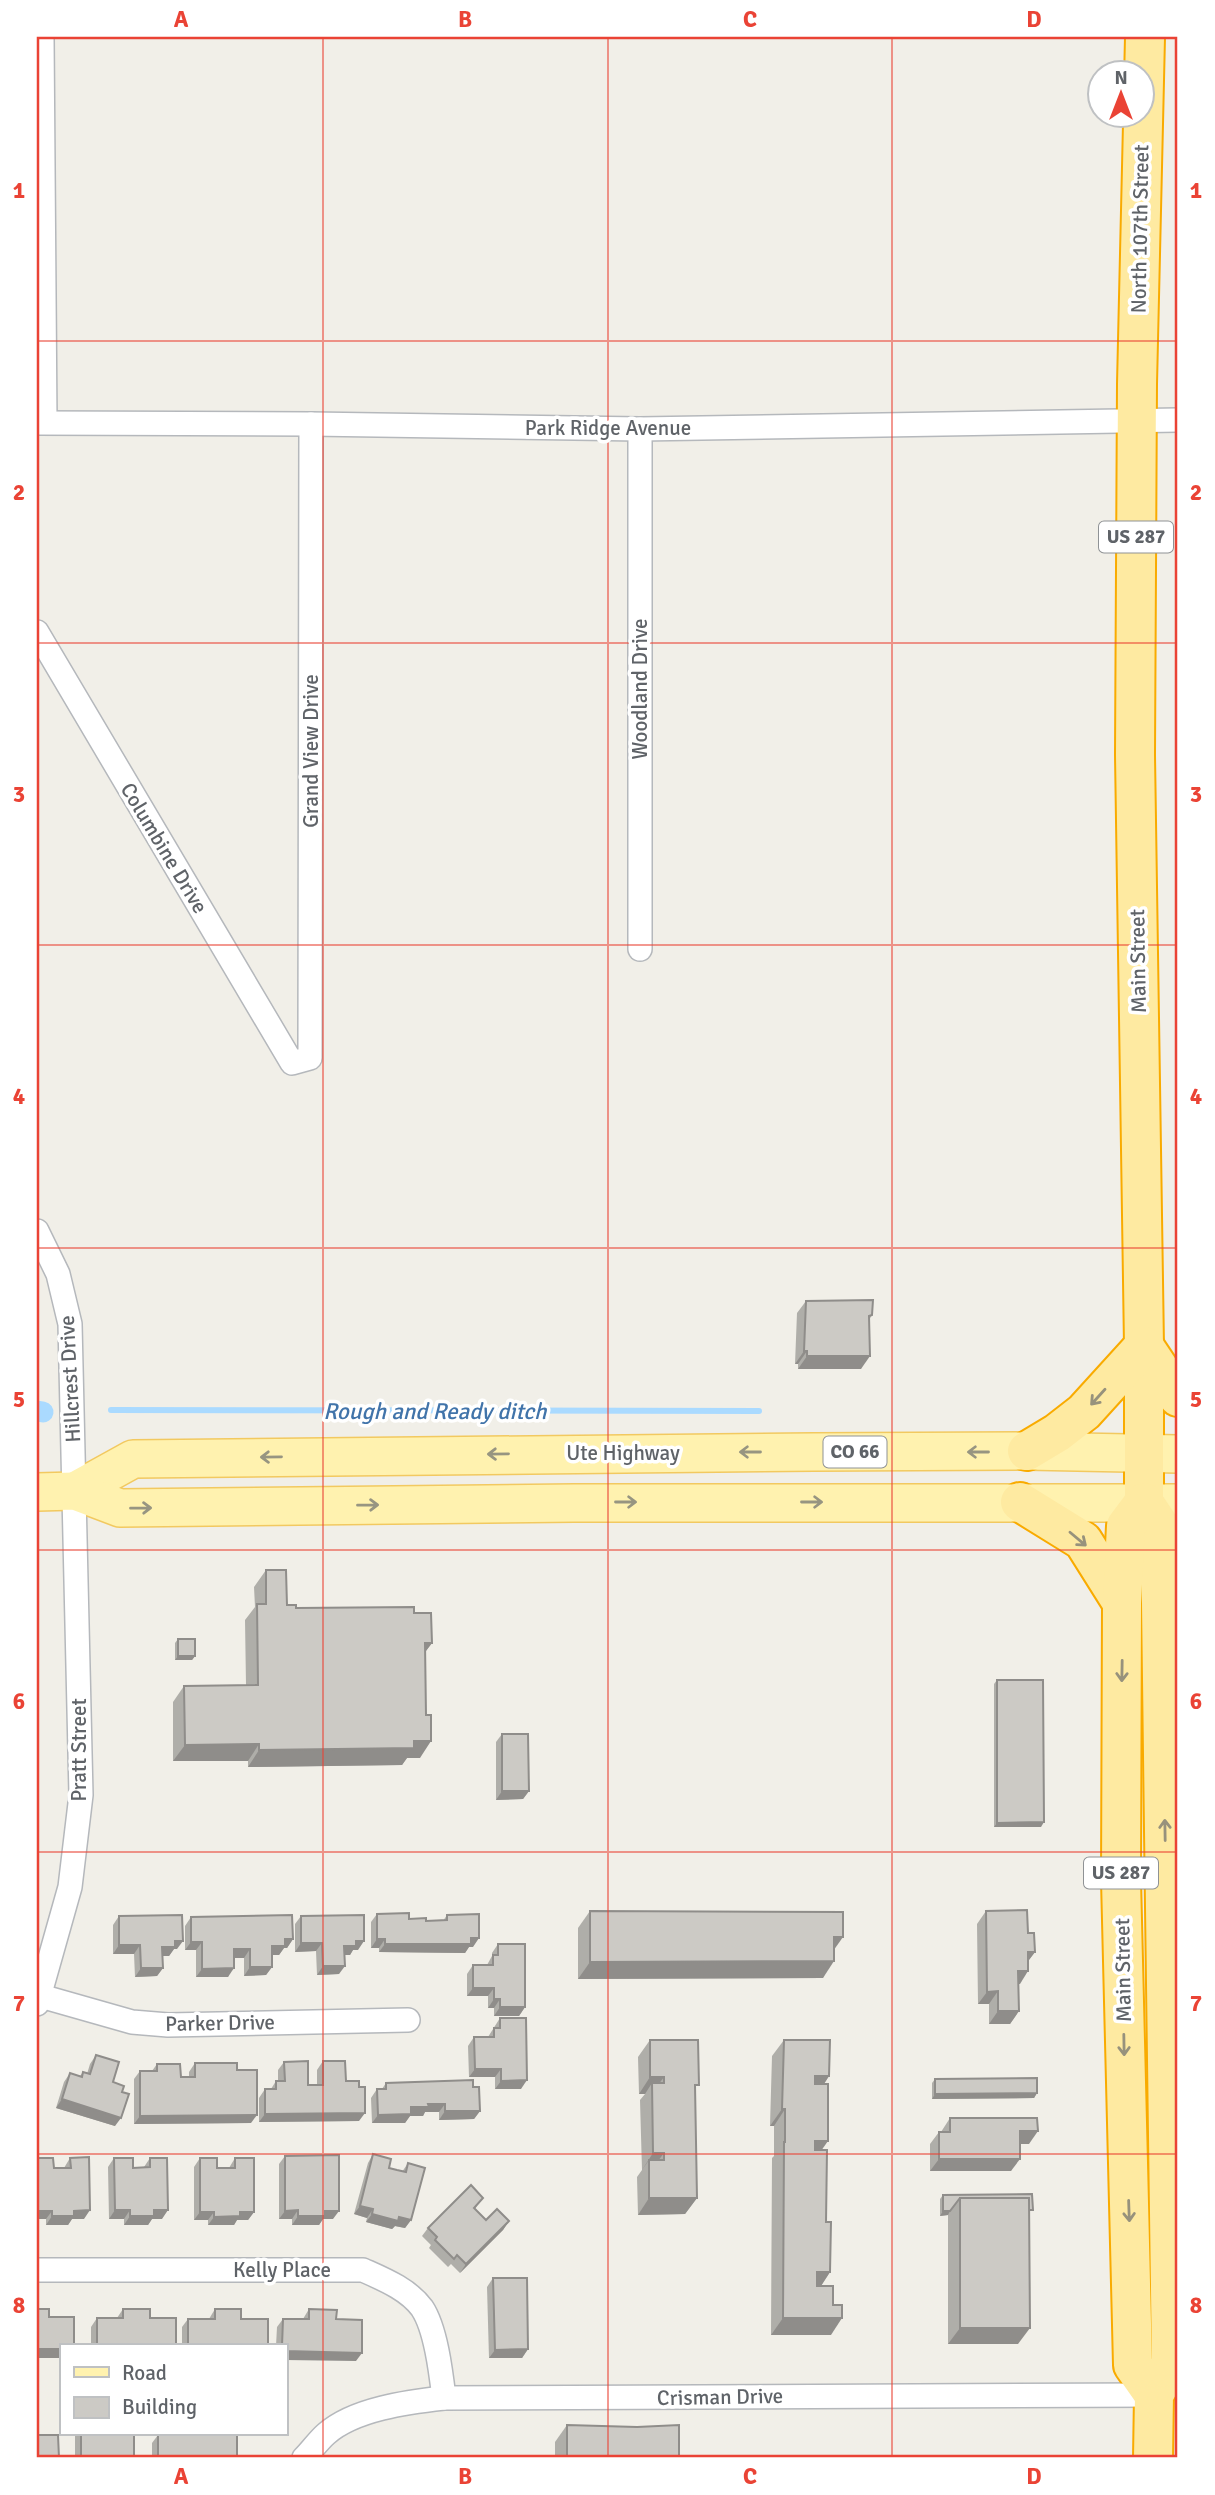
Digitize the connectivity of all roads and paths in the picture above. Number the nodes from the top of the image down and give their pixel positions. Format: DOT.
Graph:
graph roads {
  1 [pos="42,37"];
  2 [pos="1145,37"];
  3 [pos="1136,420"];
  4 [pos="1178,420"];
  5 [pos="41,423"];
  6 [pos="311,424"];
  7 [pos="640,429"];
  8 [pos="37,632"];
  9 [pos="639,949"];
  10 [pos="292,1063"];
  11 [pos="37,1231"];
  12 [pos="1144,1346"];
  13 [pos="1178,1397"];
  14 [pos="1027,1451"];
  15 [pos="1161,1454"];
  16 [pos="75,1491"];
  17 [pos="37,1492"];
  18 [pos="1020,1502"];
  19 [pos="1161,1503"];
  20 [pos="1170,1564"];
  21 [pos="1122,1603"];
  22 [pos="38,1998"];
  23 [pos="408,2020"];
  24 [pos="37,2270"];
  25 [pos="1154,2395"];
  26 [pos="444,2398"];
  27 [pos="304,2458"];
  28 [pos="1153,2458"];
  1 -- 5 [label="street"];
  2 -- 3 [label="highway, North 107th Street / US 287"];
  3 -- 4 [label="street, Park Ridge Avenue"];
  3 -- 7 [label="street, Park Ridge Avenue"];
  3 -- 12 [label="highway, Main Street / US 287"];
  5 -- 6 [label="street, Park Ridge Avenue"];
  6 -- 7 [label="street, Park Ridge Avenue"];
  6 -- 10 [label="street, Grand View Drive"];
  7 -- 9 [label="street, Woodland Drive"];
  8 -- 10 [label="street, Columbine Drive"];
  11 -- 16 [label="street, Hillcrest Drive"];
  12 -- 13 [label="highway"];
  12 -- 14 [label="highway, one-way"];
  12 -- 15 [label="highway, Main Street / US 287"];
  14 -- 15 [label="main road, Ute Highway / CO 66"];
  14 -- 16 [label="main road, Ute Highway / CO 66, one-way"];
  15 -- 19 [label="highway, Main Street / US 287"];
  16 -- 17 [label="main road, Ute Highway / CO 66"];
  16 -- 18 [label="main road, Ute Highway / CO 66, one-way"];
  16 -- 22 [label="street, Pratt Street"];
  18 -- 19 [label="main road, Ute Highway / CO 66"];
  18 -- 21 [label="highway, one-way"];
  19 -- 20 [label="highway, Main Street / US 287"];
  19 -- 21 [label="highway, Main Street / US 287"];
  25 -- 20 [label="highway, Main Street / US 287, one-way"];
  21 -- 25 [label="highway, Main Street / US 287, one-way"];
  22 -- 23 [label="street, Parker Drive"];
  24 -- 26 [label="street, Kelly Place"];
  25 -- 26 [label="street, Crisman Drive"];
  25 -- 28 [label="highway, Main Street / US 287"];
  26 -- 27 [label="street, Crisman Drive"];
}
